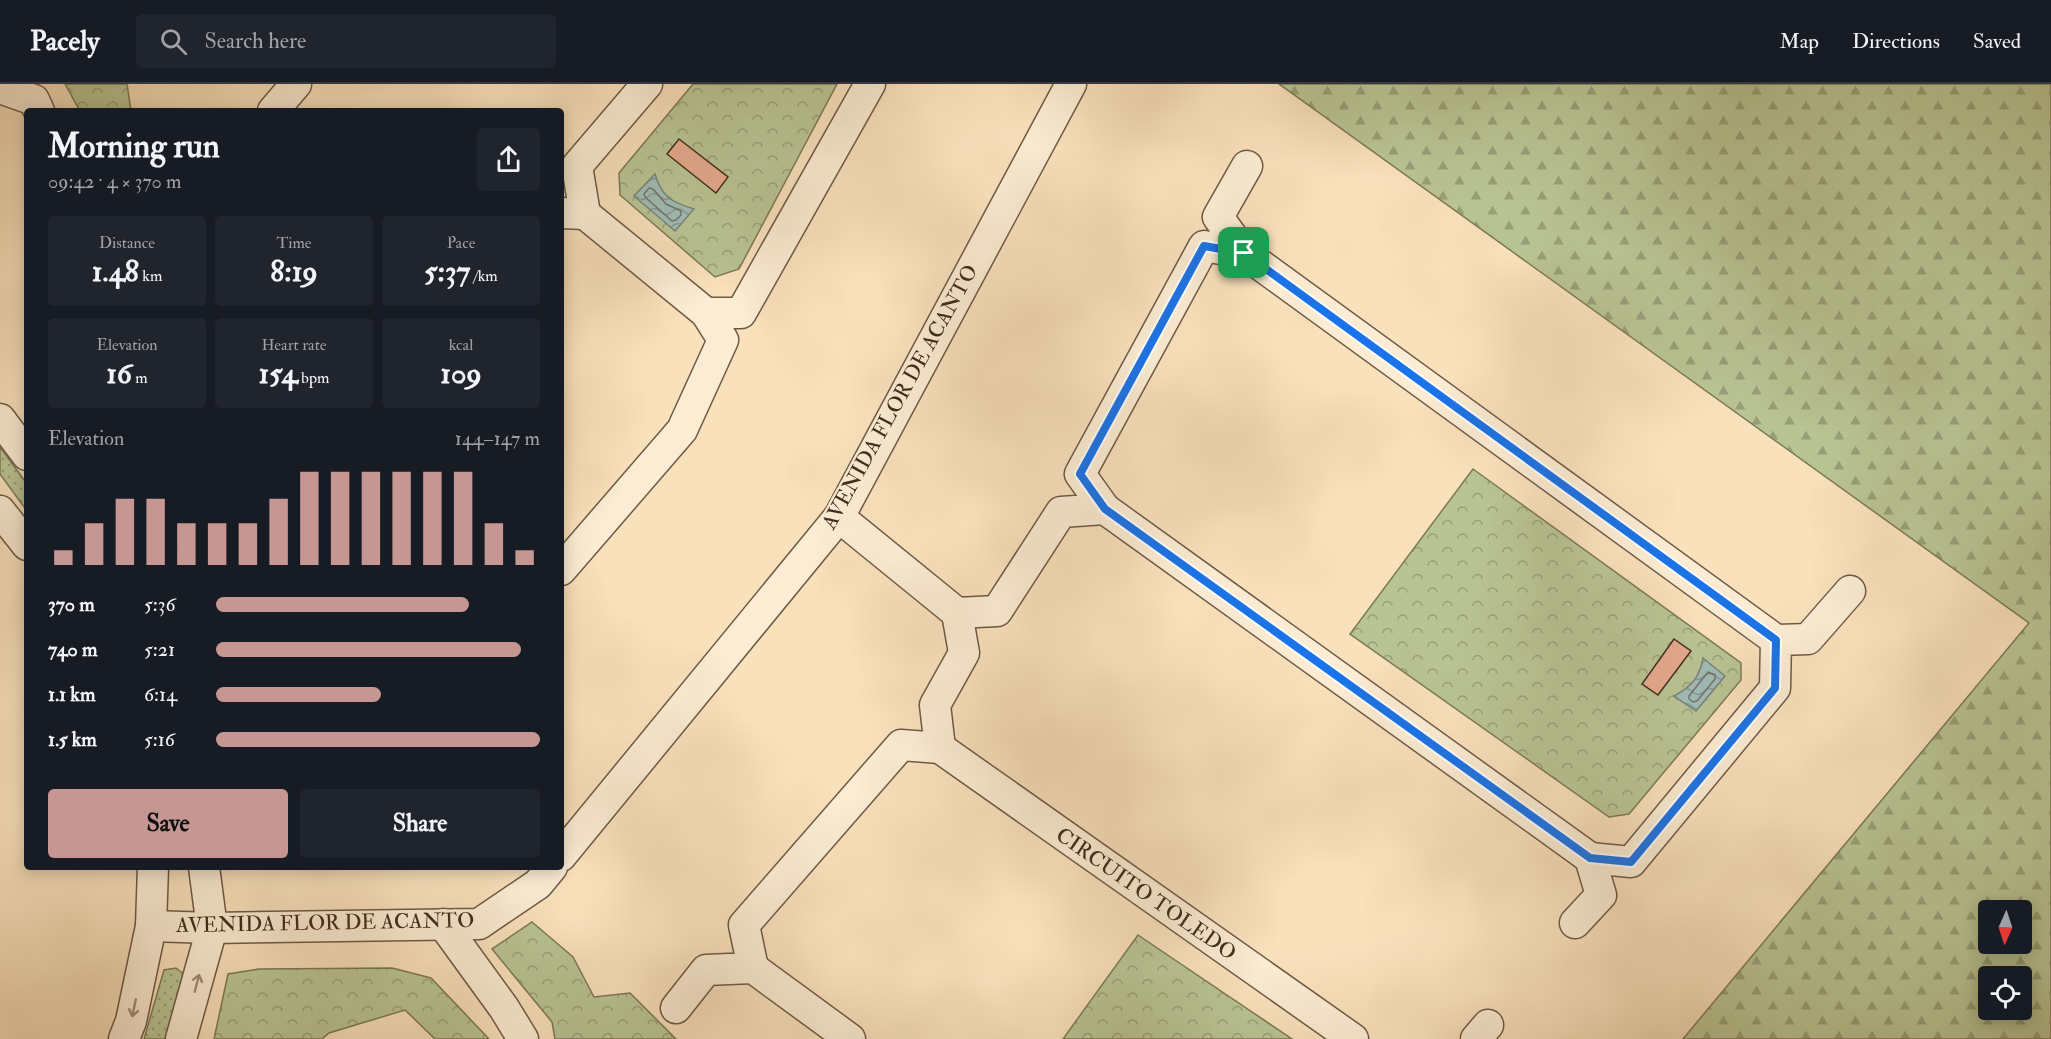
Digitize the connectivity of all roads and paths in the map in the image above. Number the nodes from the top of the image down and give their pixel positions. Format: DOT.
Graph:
graph roads {
  1 [pos="296,84"];
  2 [pos="647,84"];
  3 [pos="870,84"];
  4 [pos="1071,84"];
  5 [pos="1,86"];
  6 [pos="38,108"];
  7 [pos="276,108"];
  8 [pos="1247,166"];
  9 [pos="573,213"];
  10 [pos="1244,253"];
  11 [pos="706,313"];
  12 [pos="0,418"];
  13 [pos="24,451"];
  14 [pos="1105,509"];
  15 [pos="0,511"];
  16 [pos="839,517"];
  17 [pos="24,541"];
  18 [pos="564,567"];
  19 [pos="1850,591"];
  20 [pos="957,613"];
  21 [pos="1776,640"];
  22 [pos="940,748"];
  23 [pos="564,852"];
  24 [pos="1590,858"];
  25 [pos="153,870"];
  26 [pos="204,870"];
  27 [pos="550,870"];
  28 [pos="1575,923"];
  29 [pos="443,924"];
  30 [pos="151,926"];
  31 [pos="213,928"];
  32 [pos="753,968"];
  33 [pos="676,1008"];
  34 [pos="124,1039"];
  35 [pos="181,1039"];
  36 [pos="523,1039"];
  37 [pos="850,1039"];
  38 [pos="1353,1039"];
  1 -- 7 [label="street"];
  2 -- 9 [label="street"];
  3 -- 11 [label="street"];
  4 -- 16 [label="street, AVENIDA FLOR DE ACANTO"];
  5 -- 6 [label="street"];
  8 -- 10 [label="street"];
  9 -- 11 [label="street"];
  10 -- 14 [label="street"];
  10 -- 21 [label="street"];
  11 -- 18 [label="street"];
  12 -- 13 [label="street"];
  14 -- 20 [label="street"];
  14 -- 24 [label="street"];
  15 -- 17 [label="street"];
  16 -- 20 [label="street"];
  16 -- 23 [label="street, AVENIDA FLOR DE ACANTO"];
  19 -- 21 [label="street"];
  20 -- 22 [label="street"];
  21 -- 24 [label="street"];
  22 -- 32 [label="street"];
  22 -- 38 [label="street, CIRCUITO TOLEDO"];
  24 -- 28 [label="street"];
  25 -- 30 [label="street"];
  26 -- 31 [label="street"];
  27 -- 29 [label="street, AVENIDA FLOR DE ACANTO"];
  29 -- 31 [label="street, AVENIDA FLOR DE ACANTO"];
  29 -- 36 [label="street"];
  30 -- 31 [label="street, AVENIDA FLOR DE ACANTO"];
  30 -- 34 [label="street, one-way"];
  35 -- 31 [label="street, one-way"];
  32 -- 33 [label="street"];
  32 -- 37 [label="street"];
}
